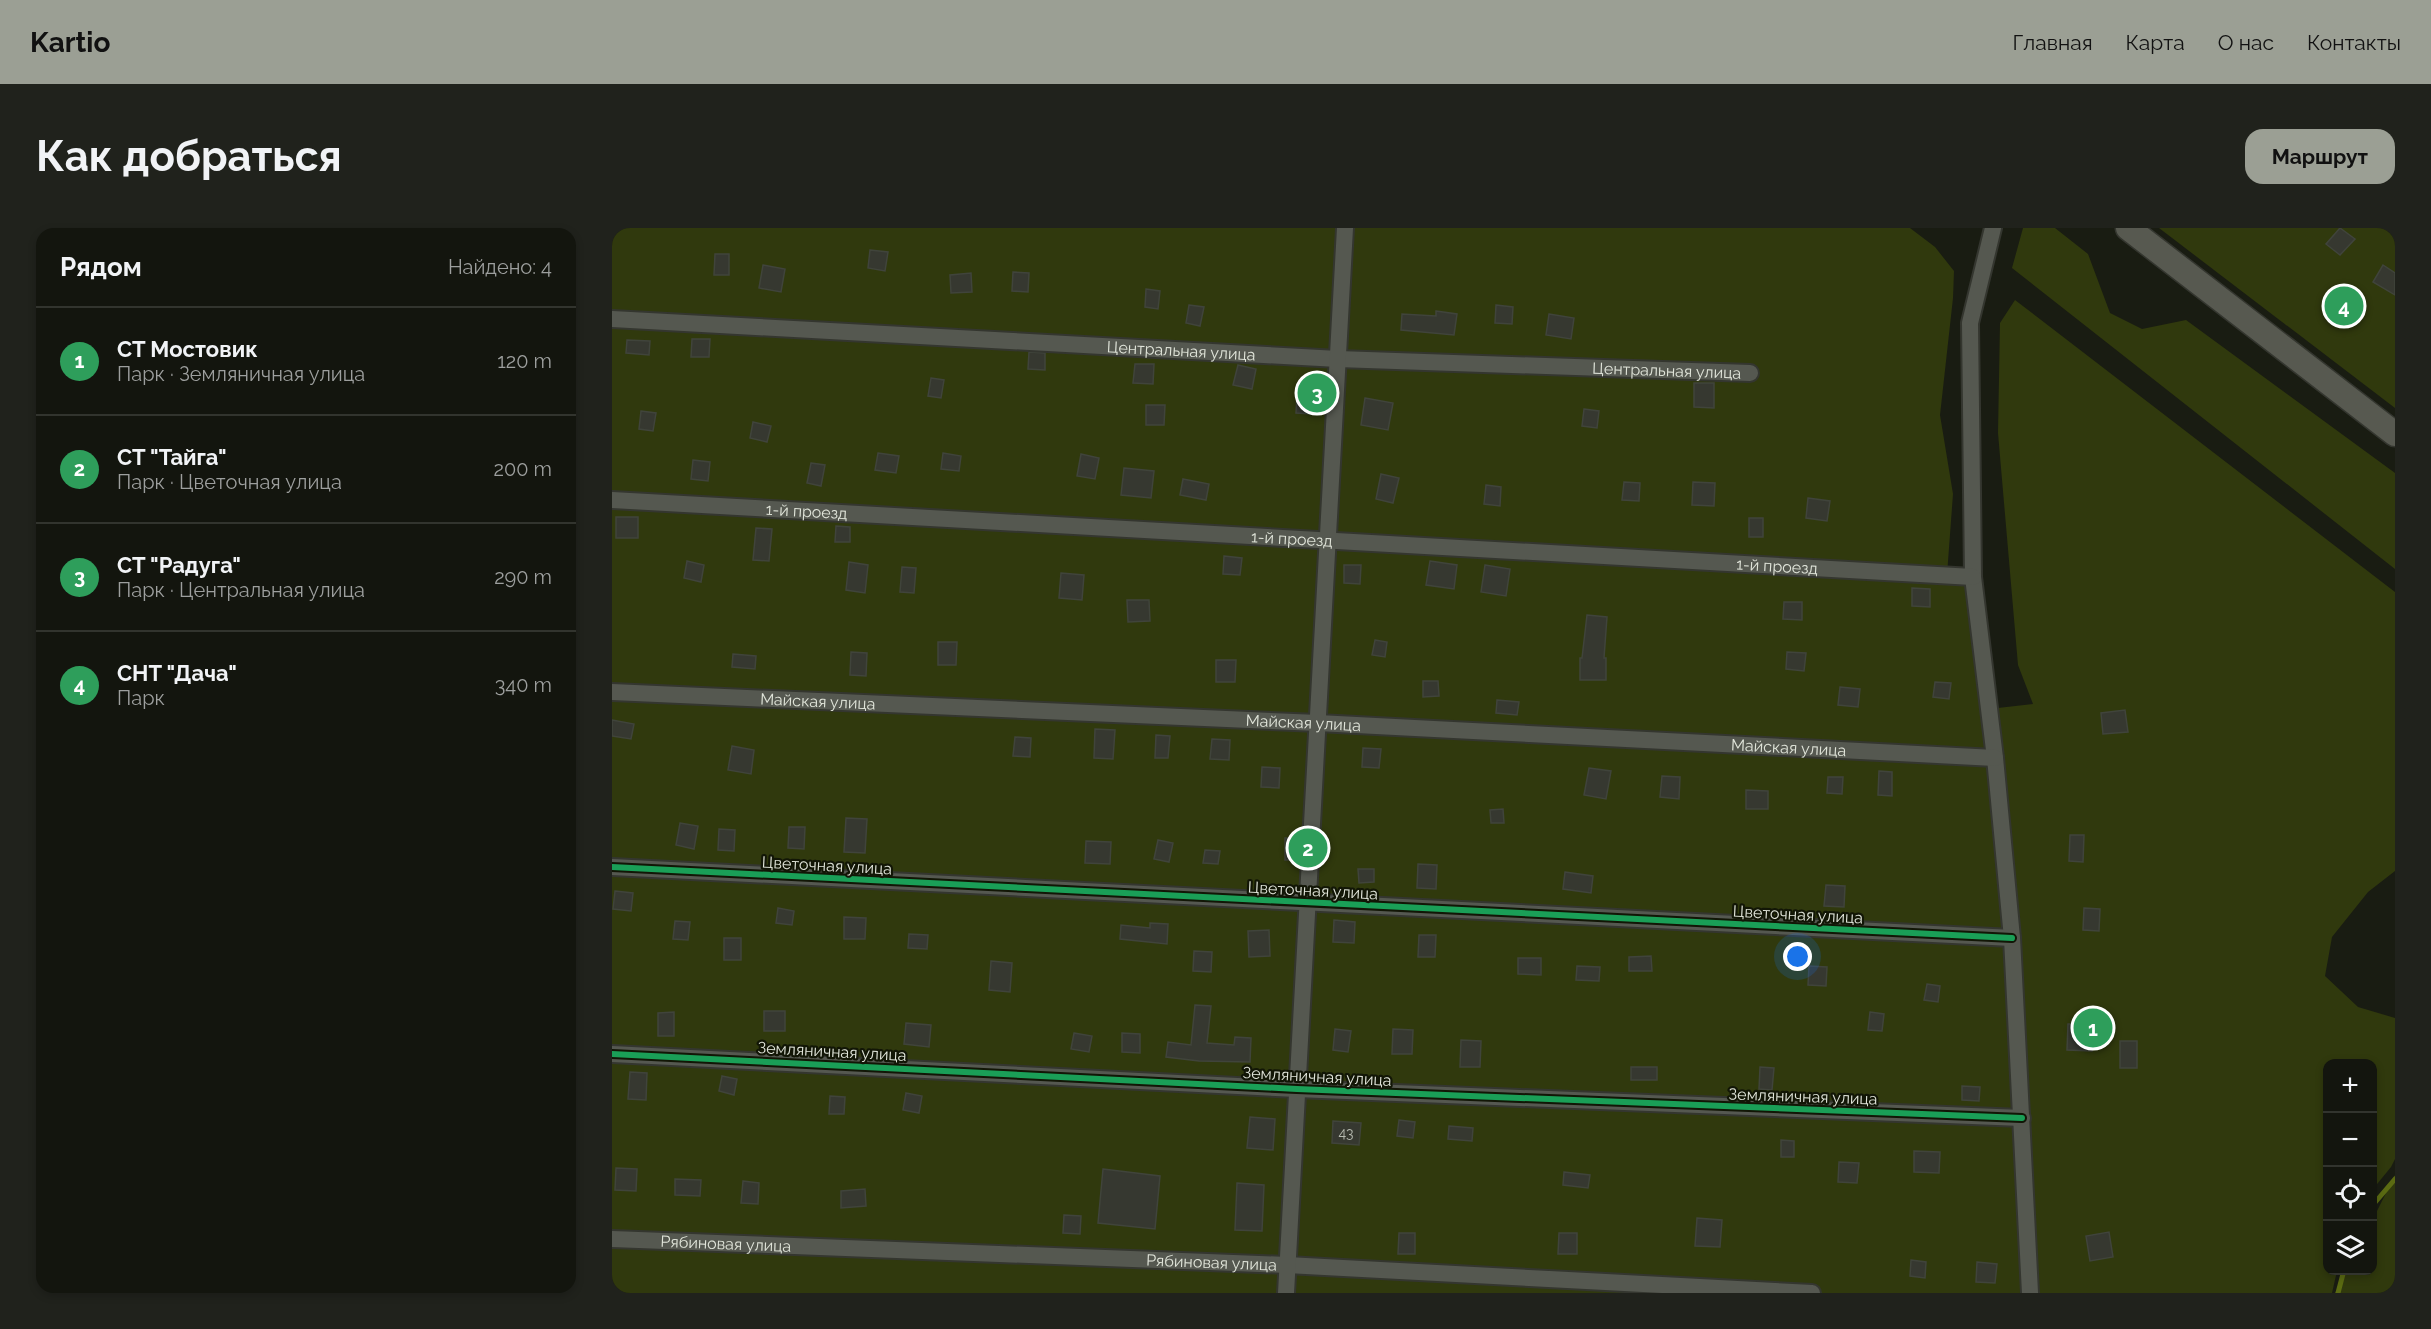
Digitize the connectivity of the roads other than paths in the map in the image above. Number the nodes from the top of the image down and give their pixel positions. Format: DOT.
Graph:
graph roads {
  1 [pos="1345,228"];
  2 [pos="1993,228"];
  3 [pos="2128,228"];
  4 [pos="612,319"];
  5 [pos="1338,359"];
  6 [pos="1750,373"];
  7 [pos="2395,434"];
  8 [pos="612,500"];
  9 [pos="1328,541"];
  10 [pos="1972,577"];
  11 [pos="612,692"];
  12 [pos="1318,723"];
  13 [pos="1995,758"];
  14 [pos="612,867"];
  15 [pos="1307,904"];
  16 [pos="2012,938"];
  17 [pos="612,1054"];
  18 [pos="1297,1089"];
  19 [pos="2022,1118"];
  20 [pos="612,1239"];
  21 [pos="1287,1265"];
  22 [pos="1286,1293"];
  23 [pos="1812,1293"];
  24 [pos="2030,1293"];
  1 -- 5 [label="street"];
  2 -- 10 [label="street"];
  3 -- 7 [label="main road"];
  4 -- 5 [label="street, Центральная улица"];
  5 -- 6 [label="street, Центральная улица"];
  5 -- 9 [label="street"];
  8 -- 9 [label="street, 1-й проезд"];
  9 -- 10 [label="street, 1-й проезд"];
  9 -- 12 [label="street"];
  10 -- 13 [label="street"];
  11 -- 12 [label="street, Майская улица"];
  12 -- 13 [label="street, Майская улица"];
  12 -- 15 [label="street"];
  13 -- 16 [label="street"];
  14 -- 15 [label="street, Цветочная улица"];
  15 -- 16 [label="street, Цветочная улица"];
  15 -- 18 [label="street"];
  16 -- 19 [label="street"];
  17 -- 18 [label="street, Земляничная улица"];
  18 -- 19 [label="street, Земляничная улица"];
  18 -- 21 [label="street"];
  19 -- 24 [label="street"];
  20 -- 21 [label="street, Рябиновая улица"];
  21 -- 22 [label="street"];
  21 -- 23 [label="street, Рябиновая улица"];
}
